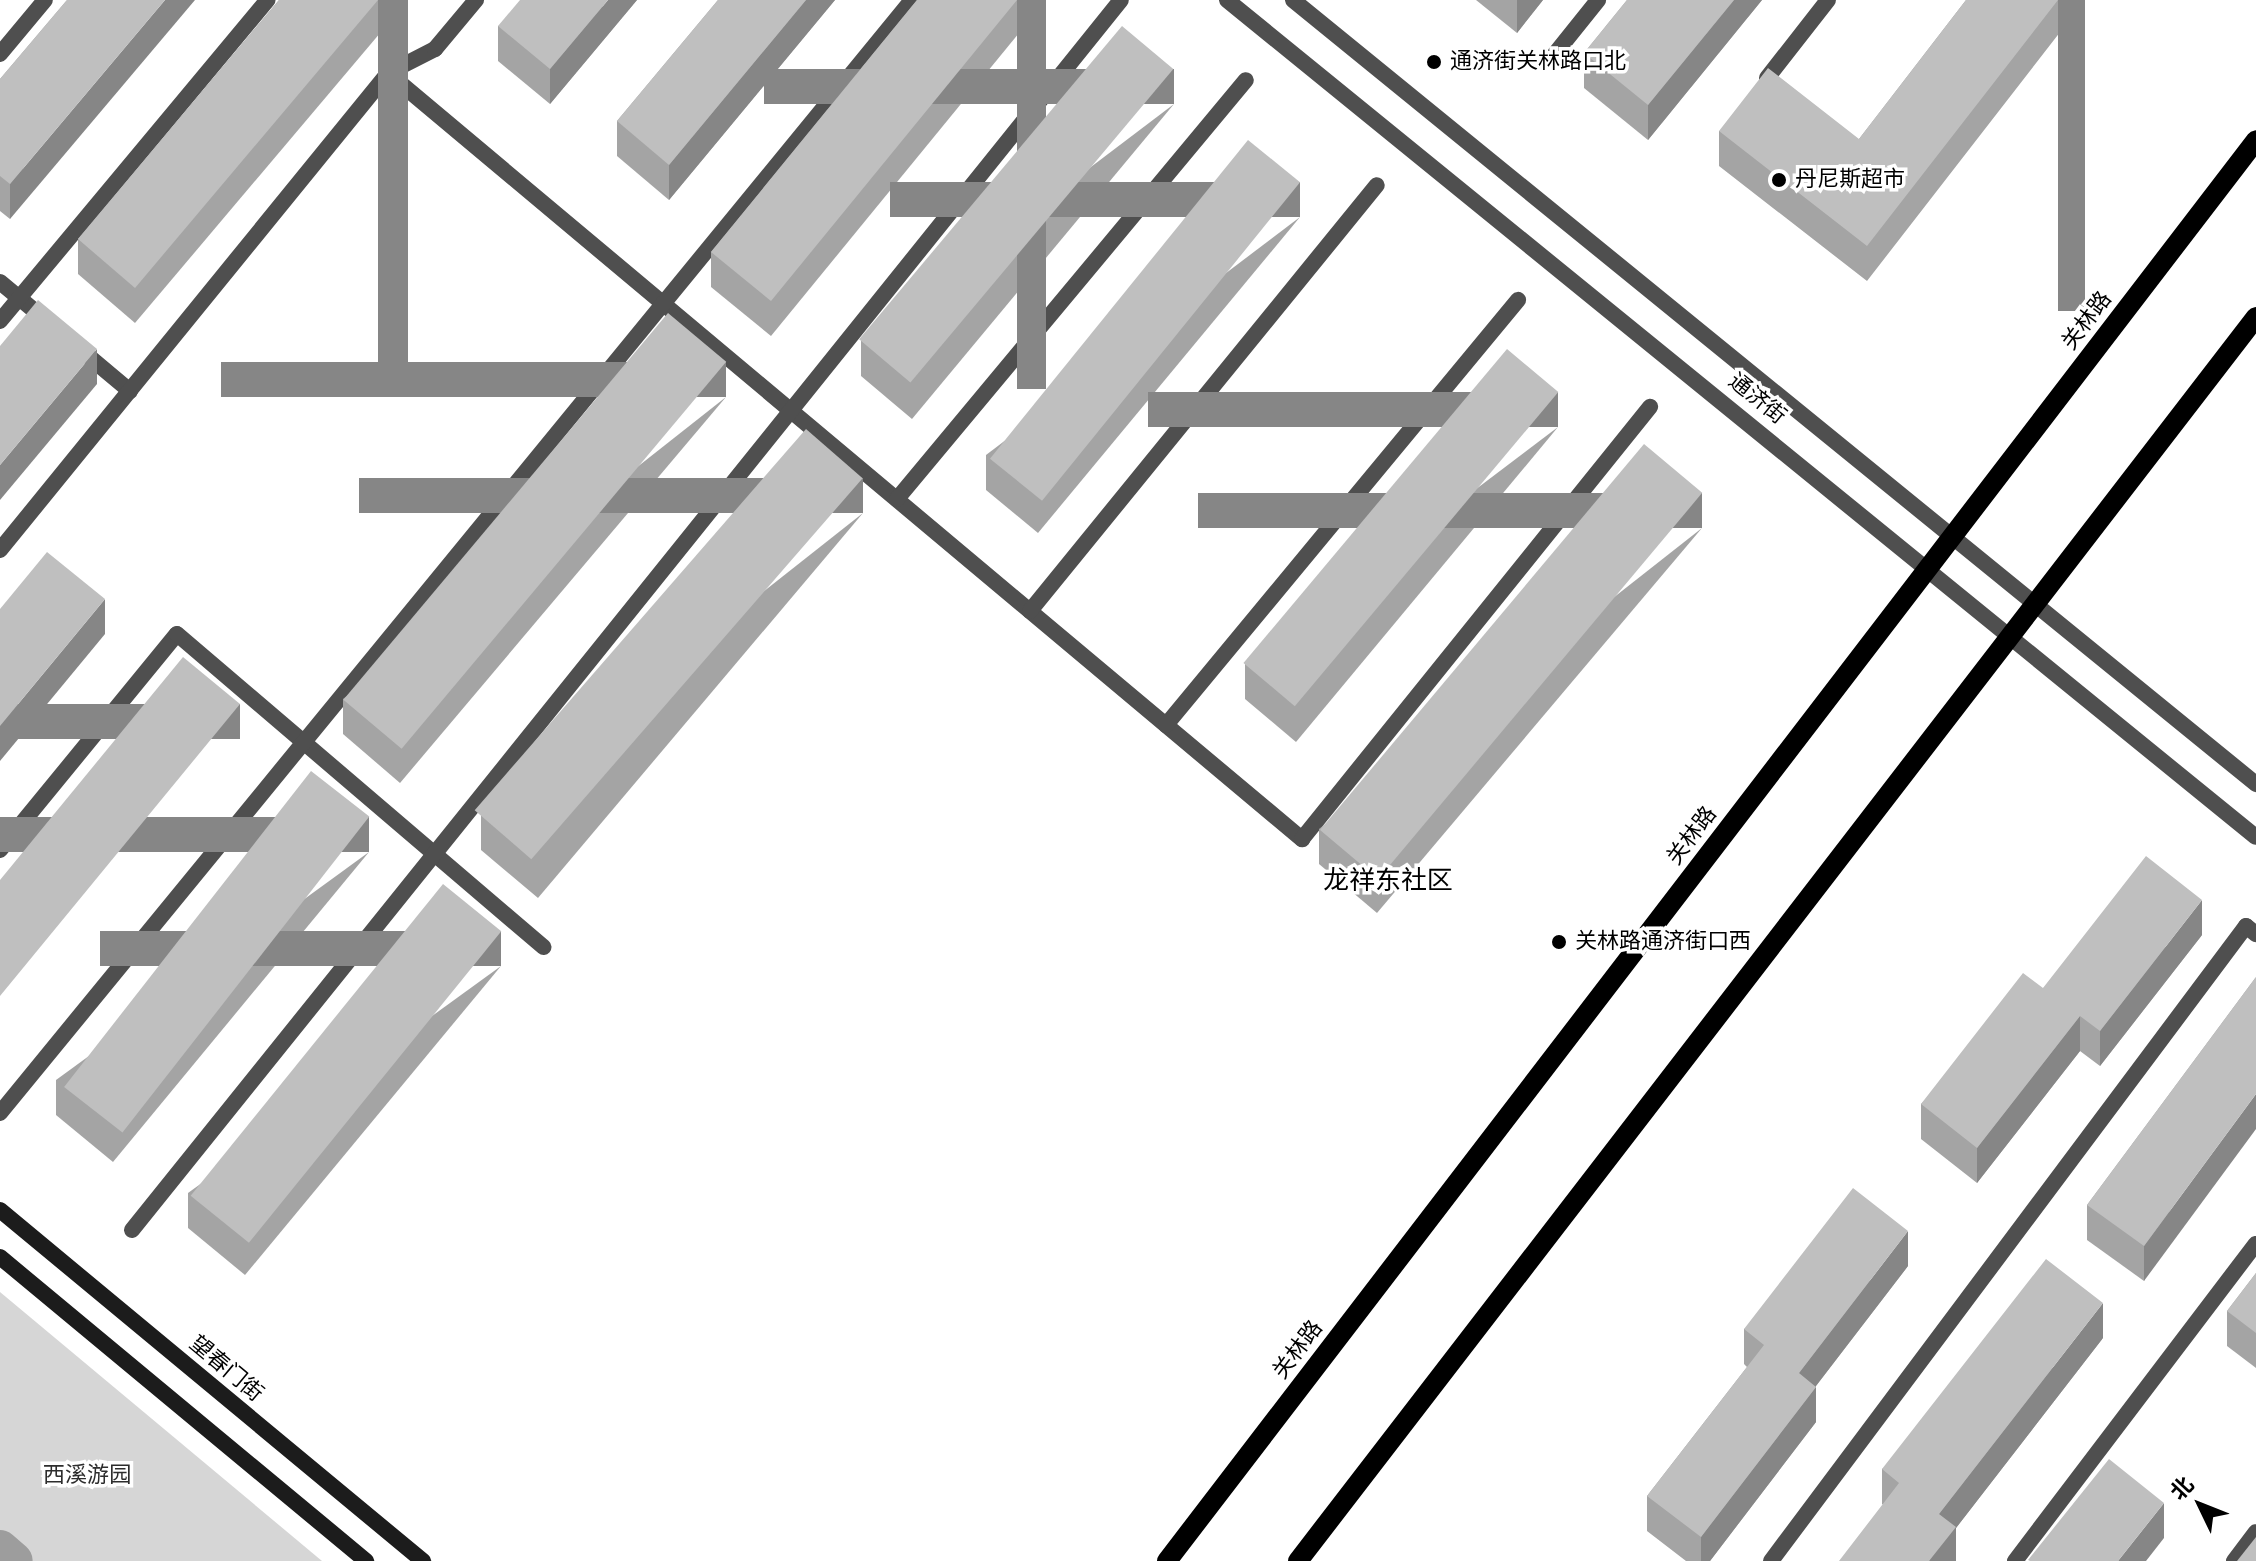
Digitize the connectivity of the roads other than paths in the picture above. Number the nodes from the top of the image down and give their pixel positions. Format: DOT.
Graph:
graph roads {
  1 [pos="45,0"];
  2 [pos="267,0"];
  3 [pos="476,0"];
  4 [pos="912,0"];
  5 [pos="1121,0"];
  6 [pos="1227,0"];
  7 [pos="1293,0"];
  8 [pos="1598,0"];
  9 [pos="1828,0"];
  10 [pos="0,54"];
  11 [pos="1550,60"];
  12 [pos="388,73"];
  13 [pos="1767,78"];
  14 [pos="1246,80"];
  15 [pos="2256,140"];
  16 [pos="1377,185"];
  17 [pos="0,282"];
  18 [pos="19,298"];
  19 [pos="1518,300"];
  20 [pos="664,304"];
  21 [pos="2256,317"];
  22 [pos="0,321"];
  23 [pos="130,391"];
  24 [pos="1650,407"];
  25 [pos="791,410"];
  26 [pos="897,499"];
  27 [pos="1953,535"];
  28 [pos="0,550"];
  29 [pos="1929,566"];
  30 [pos="2036,602"];
  31 [pos="1030,611"];
  32 [pos="2011,636"];
  33 [pos="1166,725"];
  34 [pos="304,743"];
  35 [pos="2256,784"];
  36 [pos="2256,837"];
  37 [pos="0,850"];
  38 [pos="434,854"];
  39 [pos="2256,934"];
  40 [pos="543,947"];
  41 [pos="0,1113"];
  42 [pos="0,1210"];
  43 [pos="132,1230"];
  44 [pos="2256,1244"];
  45 [pos="0,1257"];
  46 [pos="2256,1532"];
  47 [pos="366,1561"];
  48 [pos="423,1561"];
  49 [pos="1167,1561"];
  50 [pos="1298,1561"];
  51 [pos="1771,1561"];
  52 [pos="2015,1561"];
  53 [pos="2234,1561"];
  1 -- 10 [label="street"];
  2 -- 18 [label="street"];
  3 -- 12 [label="street"];
  4 -- 20 [label="street"];
  5 -- 25 [label="street"];
  6 -- 29 [label="street, 通济街"];
  7 -- 27 [label="street, 通济街"];
  8 -- 11 [label="street"];
  9 -- 13 [label="street"];
  12 -- 20 [label="street"];
  12 -- 23 [label="street"];
  14 -- 26 [label="street"];
  15 -- 27 [label="main road, 关林路"];
  16 -- 31 [label="street"];
  17 -- 18 [label="street"];
  18 -- 22 [label="street"];
  18 -- 23 [label="street"];
  19 -- 33 [label="street"];
  20 -- 25 [label="street"];
  20 -- 34 [label="street"];
  21 -- 30 [label="main road"];
  23 -- 28 [label="street"];
  24 -- 33 [label="street"];
  25 -- 26 [label="street"];
  25 -- 38 [label="street"];
  26 -- 31 [label="street"];
  27 -- 29 [label="main road, 关林路"];
  27 -- 30 [label="street, 通济街"];
  29 -- 32 [label="street, 通济街"];
  29 -- 49 [label="main road, 关林路"];
  30 -- 32 [label="main road"];
  30 -- 35 [label="street, 通济街"];
  31 -- 33 [label="street"];
  32 -- 36 [label="street, 通济街"];
  32 -- 50 [label="main road"];
  34 -- 37 [label="street"];
  34 -- 38 [label="street"];
  34 -- 41 [label="street"];
  38 -- 40 [label="street"];
  38 -- 43 [label="street"];
  39 -- 51 [label="street"];
  42 -- 48 [label="street, 望春门街"];
  44 -- 52 [label="street"];
  45 -- 47 [label="street"];
  46 -- 53 [label="street"];
}
